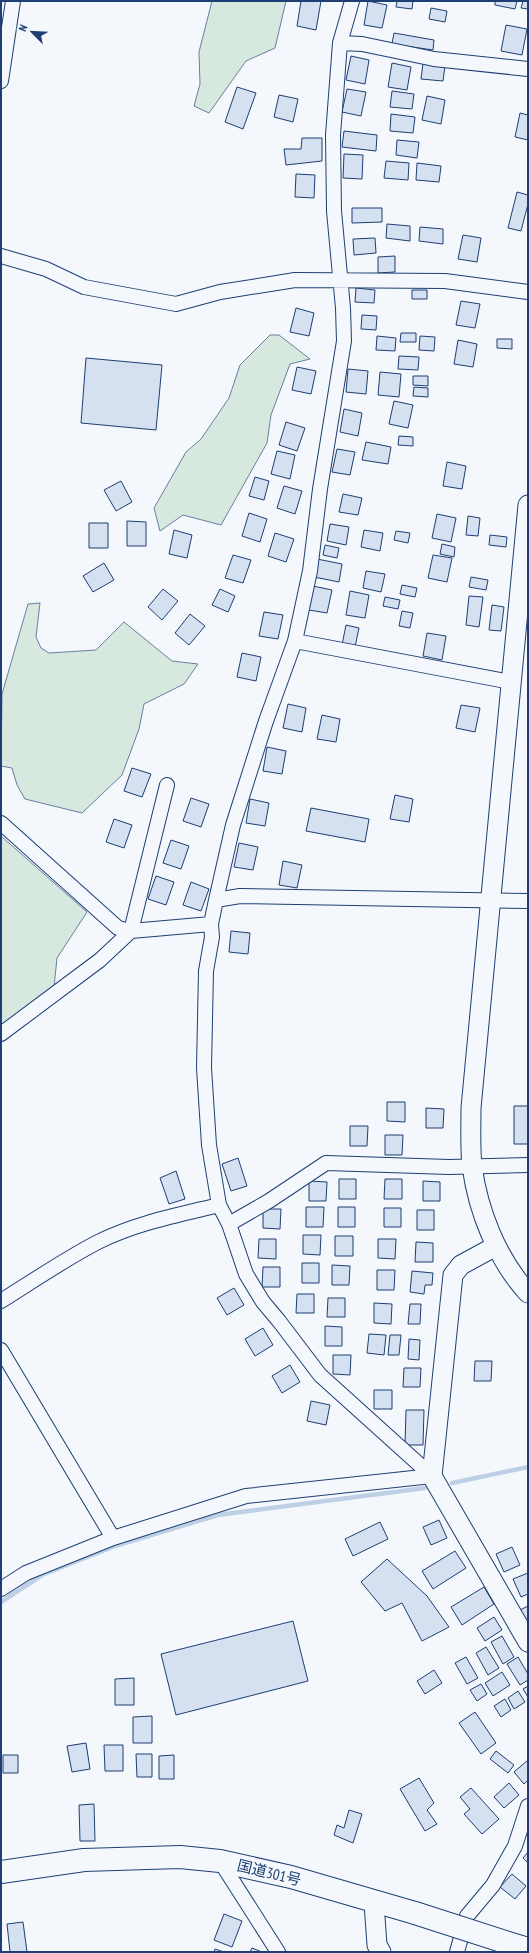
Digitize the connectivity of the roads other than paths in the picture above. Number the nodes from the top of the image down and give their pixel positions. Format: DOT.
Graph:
graph roads {
  1 [pos="13,1"];
  2 [pos="352,1"];
  3 [pos="6,17"];
  4 [pos="340,43"];
  5 [pos="528,69"];
  6 [pos="1,81"];
  7 [pos="1,256"];
  8 [pos="341,282"];
  9 [pos="528,292"];
  10 [pos="528,505"];
  11 [pos="295,641"];
  12 [pos="511,682"];
  13 [pos="167,784"];
  14 [pos="1,823"];
  15 [pos="216,900"];
  16 [pos="528,900"];
  17 [pos="490,901"];
  18 [pos="212,924"];
  19 [pos="130,931"];
  20 [pos="1,1034"];
  21 [pos="528,1165"];
  22 [pos="472,1166"];
  23 [pos="218,1205"];
  24 [pos="229,1224"];
  25 [pos="496,1246"];
  26 [pos="528,1293"];
  27 [pos="1,1301"];
  28 [pos="1,1350"];
  29 [pos="432,1476"];
  30 [pos="112,1538"];
  31 [pos="1,1589"];
  32 [pos="528,1642"];
  33 [pos="528,1806"];
  34 [pos="220,1861"];
  35 [pos="1,1872"];
  36 [pos="374,1903"];
  37 [pos="518,1946"];
  38 [pos="278,1952"];
  39 [pos="381,1952"];
  40 [pos="457,1952"];
  1 -- 3 [label="street"];
  2 -- 4 [label="street"];
  3 -- 6 [label="street"];
  4 -- 5 [label="street"];
  4 -- 8 [label="street"];
  7 -- 8 [label="street"];
  8 -- 9 [label="street"];
  8 -- 11 [label="street"];
  10 -- 12 [label="street"];
  11 -- 12 [label="street"];
  11 -- 15 [label="street"];
  12 -- 17 [label="street"];
  13 -- 19 [label="street"];
  14 -- 19 [label="street"];
  15 -- 17 [label="street"];
  15 -- 18 [label="street"];
  16 -- 17 [label="street"];
  17 -- 22 [label="street"];
  18 -- 19 [label="street"];
  18 -- 23 [label="street"];
  19 -- 20 [label="street"];
  21 -- 22 [label="street"];
  22 -- 24 [label="street"];
  22 -- 25 [label="street"];
  23 -- 24 [label="street"];
  23 -- 27 [label="street"];
  24 -- 29 [label="street"];
  25 -- 26 [label="street"];
  25 -- 29 [label="street"];
  28 -- 30 [label="street"];
  29 -- 30 [label="street"];
  29 -- 32 [label="street"];
  30 -- 31 [label="street"];
  33 -- 40 [label="street"];
  34 -- 35 [label="highway, 国道301号"];
  34 -- 36 [label="highway, 国道301号"];
  34 -- 38 [label="street"];
  36 -- 37 [label="highway, 国道301号, bridge"];
  36 -- 39 [label="street"];
}
